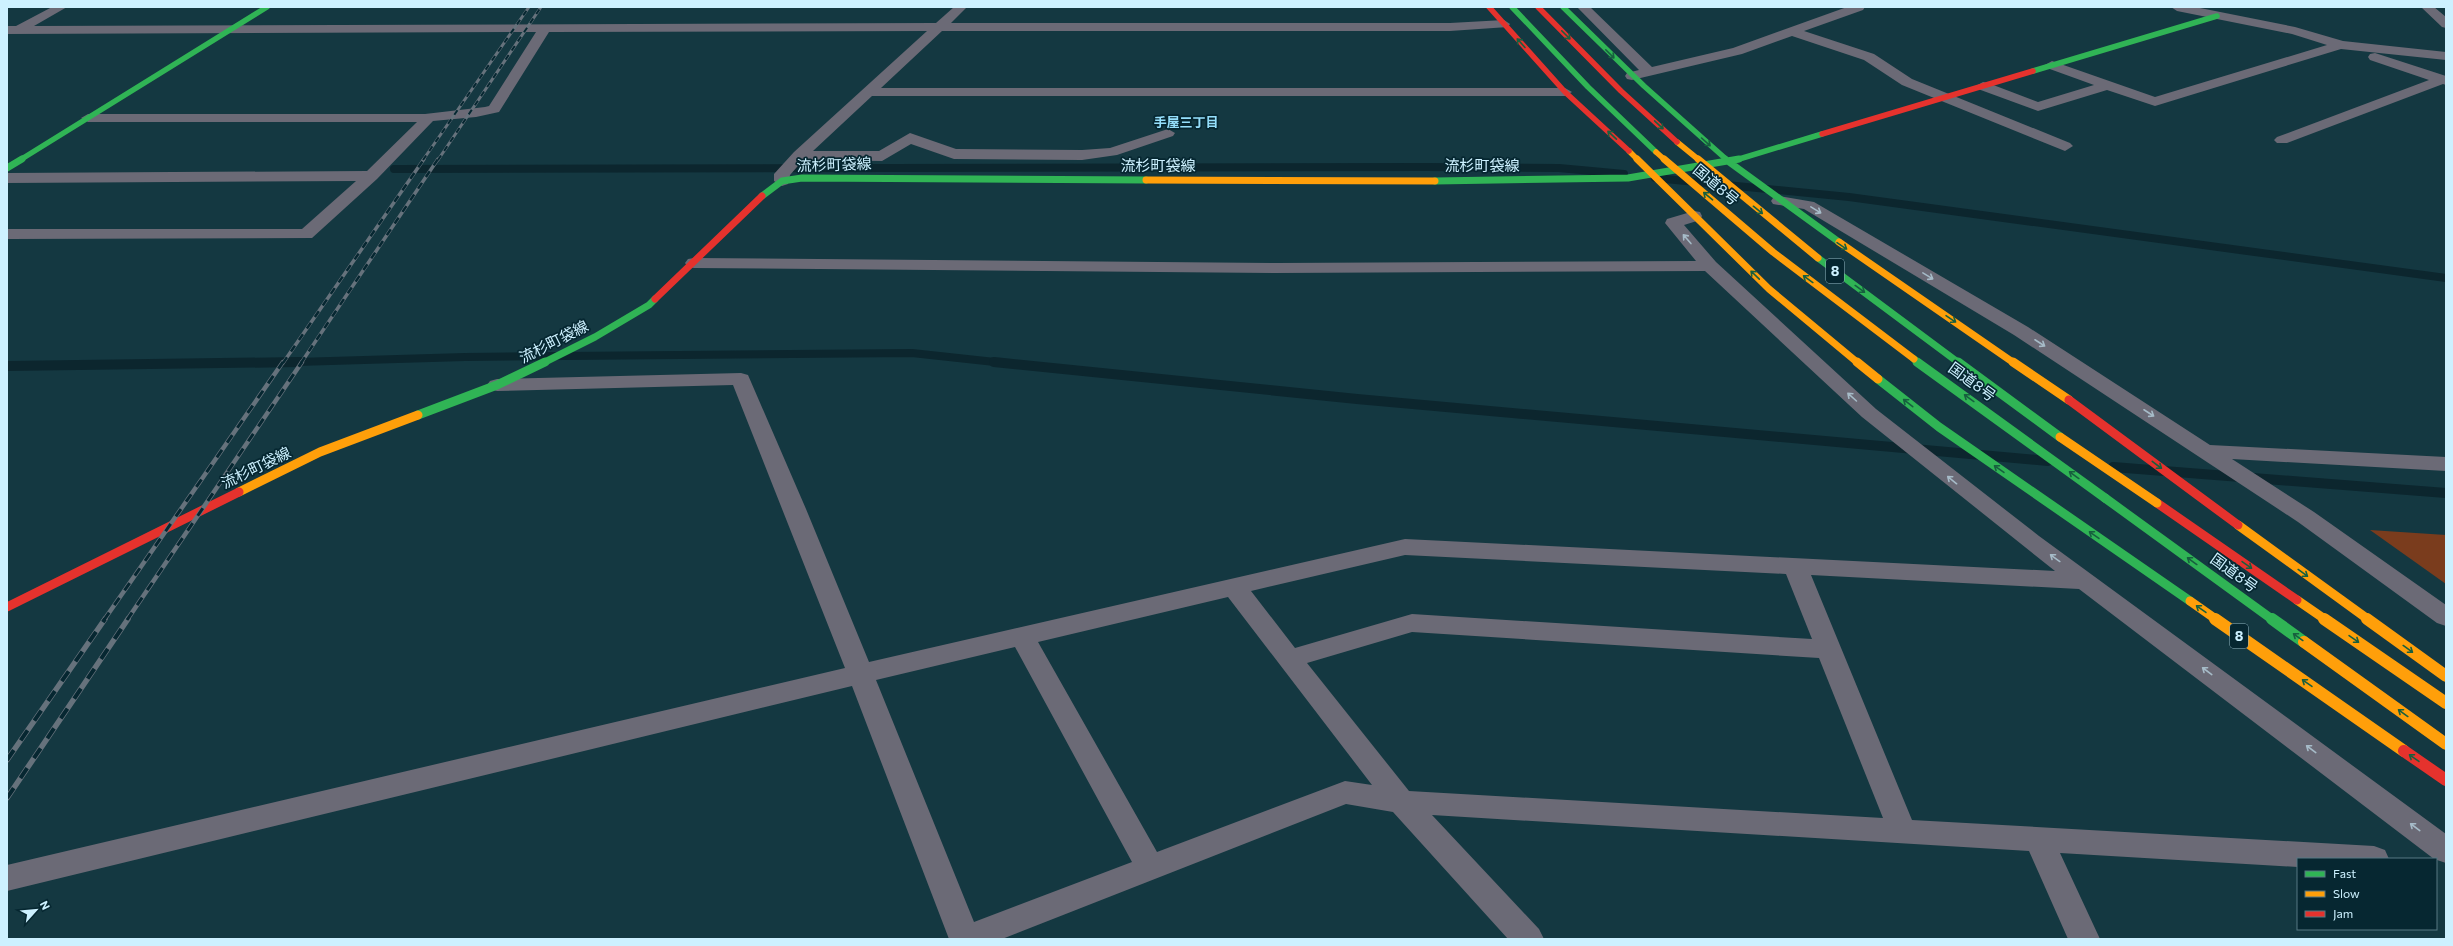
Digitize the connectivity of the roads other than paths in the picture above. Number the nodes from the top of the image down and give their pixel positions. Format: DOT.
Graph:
graph roads {
  1 [pos="61,7"];
  2 [pos="267,7"];
  3 [pos="961,7"];
  4 [pos="1489,7"];
  5 [pos="1512,7"];
  6 [pos="1538,7"];
  7 [pos="1583,7"];
  8 [pos="1859,7"];
  9 [pos="2177,7"];
  10 [pos="2248,7"];
  11 [pos="2427,7"];
  12 [pos="1564,8"];
  13 [pos="2217,16"];
  14 [pos="1504,24"];
  15 [pos="2446,24"];
  16 [pos="940,27"];
  17 [pos="231,29"];
  18 [pos="544,30"];
  19 [pos="10,32"];
  20 [pos="1794,32"];
  21 [pos="1786,44"];
  22 [pos="2340,45"];
  23 [pos="2446,56"];
  24 [pos="1836,60"];
  25 [pos="2052,65"];
  26 [pos="1649,72"];
  27 [pos="1871,74"];
  28 [pos="1632,76"];
  29 [pos="2444,80"];
  30 [pos="1907,82"];
  31 [pos="2108,85"];
  32 [pos="1983,86"];
  33 [pos="870,92"];
  34 [pos="1566,92"];
  35 [pos="1944,97"];
  36 [pos="88,118"];
  37 [pos="423,119"];
  38 [pos="1168,133"];
  39 [pos="2282,140"];
  40 [pos="2064,146"];
  41 [pos="799,155"];
  42 [pos="1729,162"];
  43 [pos="1032,167"];
  44 [pos="7,168"];
  45 [pos="1654,174"];
  46 [pos="371,176"];
  47 [pos="7,178"];
  48 [pos="782,181"];
  49 [pos="1779,201"];
  50 [pos="1694,216"];
  51 [pos="7,234"];
  52 [pos="694,263"];
  53 [pos="1710,266"];
  54 [pos="497,385"];
  55 [pos="2208,451"];
  56 [pos="2446,464"];
  57 [pos="1796,568"];
  58 [pos="2087,581"];
  59 [pos="1234,587"];
  60 [pos="7,607"];
  61 [pos="2446,617"];
  62 [pos="1022,636"];
  63 [pos="1830,649"];
  64 [pos="1289,660"];
  65 [pos="860,674"];
  66 [pos="2446,676"];
  67 [pos="2446,703"];
  68 [pos="2446,744"];
  69 [pos="2446,780"];
  70 [pos="1401,802"];
  71 [pos="1902,830"];
  72 [pos="2039,840"];
  73 [pos="2446,851"];
  74 [pos="2356,858"];
  75 [pos="1150,867"];
  76 [pos="7,878"];
  77 [pos="966,939"];
  78 [pos="1528,939"];
  79 [pos="2084,939"];
  1 -- 19 [label="street"];
  2 -- 17 [label="main road"];
  3 -- 16 [label="street"];
  4 -- 14 [label="main road, 8"];
  68 -- 5 [label="main road, 国道8号 / 8, one-way, bridge"];
  6 -- 67 [label="main road, 国道8号 / 8, one-way, bridge"];
  7 -- 12 [label="street"];
  7 -- 26 [label="street"];
  8 -- 20 [label="street"];
  9 -- 13 [label="street"];
  10 -- 13 [label="street"];
  11 -- 15 [label="street"];
  12 -- 28 [label="main road, 8, one-way"];
  13 -- 22 [label="street"];
  13 -- 25 [label="main road, 流杉町袋線"];
  14 -- 16 [label="street"];
  34 -- 14 [label="main road, 8, one-way"];
  16 -- 18 [label="street"];
  16 -- 33 [label="street"];
  17 -- 18 [label="street"];
  17 -- 19 [label="street"];
  17 -- 36 [label="main road"];
  18 -- 37 [label="street"];
  20 -- 26 [label="street"];
  20 -- 30 [label="street"];
  21 -- 24 [label="street"];
  22 -- 23 [label="street"];
  22 -- 29 [label="street"];
  22 -- 31 [label="street"];
  25 -- 31 [label="street"];
  25 -- 32 [label="main road, 流杉町袋線"];
  26 -- 28 [label="street"];
  27 -- 30 [label="street"];
  28 -- 42 [label="main road, 8, one-way"];
  29 -- 39 [label="street"];
  30 -- 35 [label="street"];
  31 -- 32 [label="street"];
  32 -- 35 [label="main road, 流杉町袋線"];
  33 -- 34 [label="street"];
  33 -- 41 [label="street"];
  45 -- 34 [label="main road, 8, one-way"];
  35 -- 40 [label="street"];
  35 -- 42 [label="main road, 流杉町袋線"];
  36 -- 37 [label="street"];
  36 -- 44 [label="main road"];
  37 -- 46 [label="street"];
  38 -- 43 [label="street"];
  41 -- 43 [label="street"];
  41 -- 48 [label="street"];
  42 -- 45 [label="main road, 流杉町袋線"];
  42 -- 49 [label="main road, 8"];
  43 -- 45 [label="main road, 流杉町袋線"];
  43 -- 48 [label="main road, 流杉町袋線"];
  45 -- 50 [label="main road, 8"];
  46 -- 47 [label="street"];
  46 -- 51 [label="street"];
  48 -- 52 [label="main road, 流杉町袋線"];
  49 -- 55 [label="street, one-way"];
  49 -- 66 [label="main road, 8, one-way"];
  53 -- 50 [label="street, one-way"];
  69 -- 50 [label="main road, 8, one-way"];
  52 -- 53 [label="street"];
  52 -- 54 [label="main road, 流杉町袋線"];
  58 -- 53 [label="street, one-way"];
  54 -- 60 [label="main road, 流杉町袋線"];
  54 -- 65 [label="street"];
  55 -- 56 [label="street"];
  55 -- 61 [label="street"];
  57 -- 58 [label="street"];
  57 -- 59 [label="street"];
  57 -- 63 [label="street"];
  73 -- 58 [label="street, one-way"];
  59 -- 62 [label="street"];
  59 -- 64 [label="street"];
  62 -- 65 [label="street"];
  62 -- 75 [label="street"];
  63 -- 64 [label="street"];
  63 -- 71 [label="street"];
  64 -- 70 [label="street"];
  65 -- 76 [label="street"];
  65 -- 77 [label="street"];
  70 -- 71 [label="street"];
  70 -- 75 [label="street"];
  70 -- 78 [label="street"];
  71 -- 72 [label="street"];
  72 -- 74 [label="street"];
  72 -- 79 [label="street"];
  75 -- 77 [label="street"];
}
